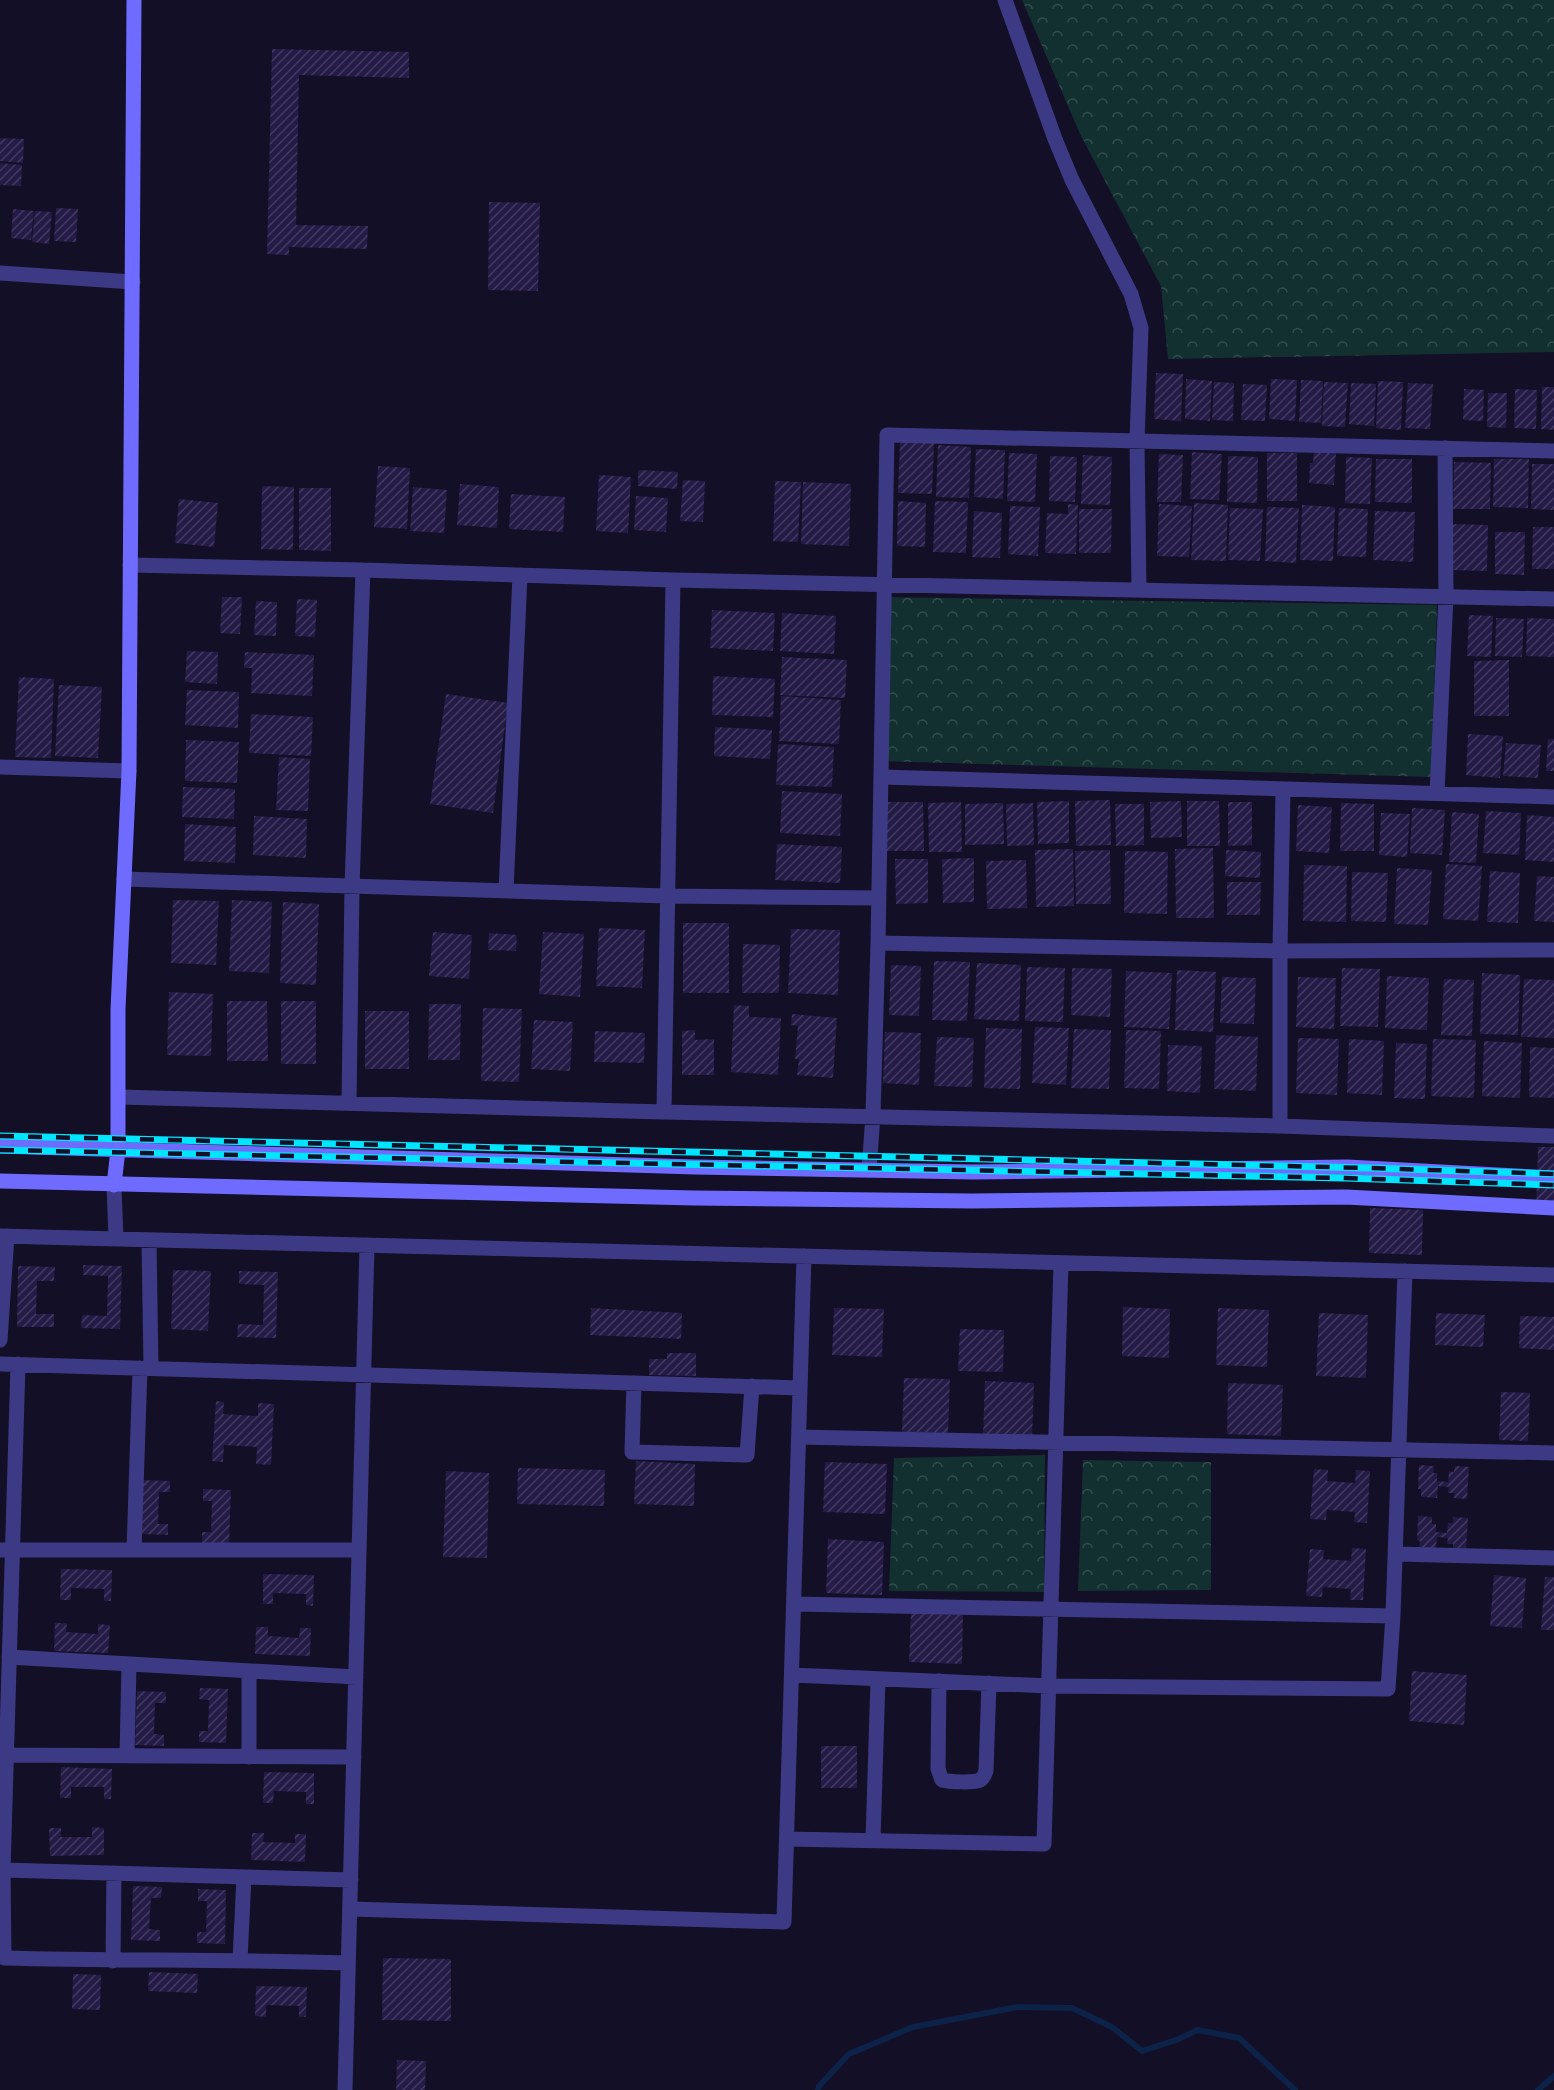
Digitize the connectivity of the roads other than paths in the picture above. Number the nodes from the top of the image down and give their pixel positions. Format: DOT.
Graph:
graph roads {
  1 [pos="134,0"];
  2 [pos="1005,0"];
  3 [pos="0,273"];
  4 [pos="133,282"];
  5 [pos="1137,441"];
  6 [pos="1445,448"];
  7 [pos="1554,451"];
  8 [pos="130,565"];
  9 [pos="363,570"];
  10 [pos="520,575"];
  11 [pos="673,580"];
  12 [pos="885,583"];
  13 [pos="1139,589"];
  14 [pos="1446,596"];
  15 [pos="1554,598"];
  16 [pos="0,767"];
  17 [pos="129,771"];
  18 [pos="881,777"];
  19 [pos="1283,789"];
  20 [pos="1437,793"];
  21 [pos="1554,797"];
  22 [pos="124,879"];
  23 [pos="352,887"];
  24 [pos="506,891"];
  25 [pos="667,896"];
  26 [pos="879,898"];
  27 [pos="878,943"];
  28 [pos="1554,950"];
  29 [pos="1280,951"];
  30 [pos="119,1097"];
  31 [pos="349,1102"];
  32 [pos="664,1112"];
  33 [pos="873,1115"];
  34 [pos="1280,1126"];
  35 [pos="1554,1136"];
  36 [pos="0,1146"];
  37 [pos="118,1150"];
  38 [pos="869,1170"];
  39 [pos="1554,1178"];
  40 [pos="0,1181"];
  41 [pos="114,1185"];
  42 [pos="1554,1208"];
  43 [pos="4,1236"];
  44 [pos="116,1239"];
  45 [pos="149,1240"];
  46 [pos="367,1245"];
  47 [pos="804,1256"];
  48 [pos="1061,1263"];
  49 [pos="1405,1271"];
  50 [pos="1554,1275"];
  51 [pos="0,1340"];
  52 [pos="0,1364"];
  53 [pos="18,1364"];
  54 [pos="146,1368"];
  55 [pos="364,1375"];
  56 [pos="634,1383"];
  57 [pos="752,1386"];
  58 [pos="800,1388"];
  59 [pos="799,1437"];
  60 [pos="1056,1443"];
  61 [pos="1399,1450"];
  62 [pos="1554,1454"];
  63 [pos="8,1461"];
  64 [pos="6,1550"];
  65 [pos="134,1550"];
  66 [pos="359,1550"];
  67 [pos="1396,1554"];
  68 [pos="1554,1558"];
  69 [pos="794,1604"];
  70 [pos="1052,1609"];
  71 [pos="1394,1616"];
  72 [pos="9,1657"];
  73 [pos="129,1664"];
  74 [pos="249,1671"];
  75 [pos="792,1676"];
  76 [pos="356,1677"];
  77 [pos="879,1679"];
  78 [pos="939,1682"];
  79 [pos="989,1683"];
  80 [pos="1050,1686"];
  81 [pos="4,1709"];
  82 [pos="6,1755"];
  83 [pos="127,1756"];
  84 [pos="249,1757"];
  85 [pos="354,1757"];
  86 [pos="787,1839"];
  87 [pos="873,1840"];
  88 [pos="3,1870"];
  89 [pos="114,1873"];
  90 [pos="244,1877"];
  91 [pos="351,1880"];
  92 [pos="350,1909"];
  93 [pos="113,1960"];
  94 [pos="240,1960"];
  95 [pos="348,1963"];
  96 [pos="345,2090"];
  1 -- 4 [label="main road"];
  2 -- 5 [label="street"];
  3 -- 4 [label="street"];
  4 -- 8 [label="main road"];
  5 -- 6 [label="street"];
  5 -- 12 [label="street"];
  5 -- 13 [label="street"];
  6 -- 7 [label="street"];
  6 -- 14 [label="street"];
  8 -- 9 [label="street"];
  8 -- 17 [label="main road"];
  9 -- 10 [label="street"];
  9 -- 23 [label="street"];
  10 -- 11 [label="street"];
  10 -- 24 [label="street"];
  11 -- 12 [label="street"];
  11 -- 25 [label="street"];
  12 -- 13 [label="street"];
  12 -- 18 [label="street"];
  13 -- 14 [label="street"];
  14 -- 15 [label="street"];
  14 -- 20 [label="street"];
  16 -- 17 [label="street"];
  17 -- 22 [label="main road"];
  18 -- 19 [label="street"];
  18 -- 26 [label="street"];
  19 -- 20 [label="street"];
  19 -- 29 [label="street"];
  20 -- 21 [label="street"];
  22 -- 23 [label="street"];
  22 -- 30 [label="main road"];
  23 -- 24 [label="street"];
  23 -- 31 [label="street"];
  24 -- 25 [label="street"];
  25 -- 26 [label="street"];
  25 -- 32 [label="street"];
  26 -- 27 [label="street"];
  27 -- 29 [label="street"];
  27 -- 33 [label="street"];
  28 -- 29 [label="street"];
  29 -- 34 [label="street"];
  30 -- 31 [label="street"];
  30 -- 37 [label="main road"];
  31 -- 32 [label="street"];
  32 -- 33 [label="street"];
  33 -- 34 [label="street"];
  33 -- 38 [label="street"];
  34 -- 35 [label="street"];
  36 -- 37 [label="main road"];
  37 -- 38 [label="main road"];
  37 -- 41 [label="main road"];
  38 -- 39 [label="main road"];
  40 -- 41 [label="main road"];
  41 -- 42 [label="main road"];
  41 -- 44 [label="street"];
  43 -- 44 [label="street"];
  43 -- 51 [label="street"];
  44 -- 45 [label="street"];
  45 -- 46 [label="street"];
  45 -- 54 [label="street"];
  46 -- 47 [label="street"];
  46 -- 55 [label="street"];
  47 -- 48 [label="street"];
  47 -- 58 [label="street"];
  48 -- 49 [label="street"];
  48 -- 60 [label="street"];
  49 -- 50 [label="street"];
  49 -- 61 [label="street"];
  52 -- 53 [label="street"];
  53 -- 54 [label="street"];
  53 -- 63 [label="street"];
  54 -- 55 [label="street"];
  54 -- 65 [label="street"];
  55 -- 56 [label="street"];
  55 -- 66 [label="street"];
  56 -- 57 [label="street"];
  56 -- 57 [label="street"];
  57 -- 58 [label="street"];
  58 -- 59 [label="street"];
  59 -- 60 [label="street"];
  59 -- 69 [label="street"];
  60 -- 61 [label="street"];
  60 -- 70 [label="street"];
  61 -- 62 [label="street"];
  61 -- 67 [label="street"];
  63 -- 64 [label="street"];
  64 -- 65 [label="street"];
  64 -- 72 [label="street"];
  65 -- 66 [label="street"];
  66 -- 76 [label="street"];
  67 -- 68 [label="street"];
  67 -- 71 [label="street"];
  69 -- 70 [label="street"];
  69 -- 75 [label="street"];
  70 -- 71 [label="street"];
  70 -- 80 [label="street"];
  71 -- 80 [label="street"];
  72 -- 73 [label="street"];
  72 -- 81 [label="street"];
  73 -- 74 [label="street"];
  73 -- 83 [label="street"];
  74 -- 76 [label="street"];
  74 -- 84 [label="street"];
  75 -- 77 [label="street"];
  75 -- 86 [label="street"];
  76 -- 85 [label="street"];
  77 -- 78 [label="street"];
  77 -- 87 [label="street"];
  78 -- 79 [label="street"];
  78 -- 79 [label="street"];
  79 -- 80 [label="street"];
  80 -- 87 [label="street"];
  81 -- 82 [label="street"];
  82 -- 83 [label="street"];
  82 -- 88 [label="street"];
  83 -- 84 [label="street"];
  84 -- 85 [label="street"];
  85 -- 91 [label="street"];
  86 -- 87 [label="street"];
  86 -- 92 [label="street"];
  88 -- 89 [label="street"];
  88 -- 93 [label="street"];
  89 -- 90 [label="street"];
  89 -- 93 [label="street"];
  90 -- 91 [label="street"];
  90 -- 94 [label="street"];
  91 -- 92 [label="street"];
  92 -- 95 [label="street"];
  93 -- 94 [label="street"];
  94 -- 95 [label="street"];
  95 -- 96 [label="street"];
}
